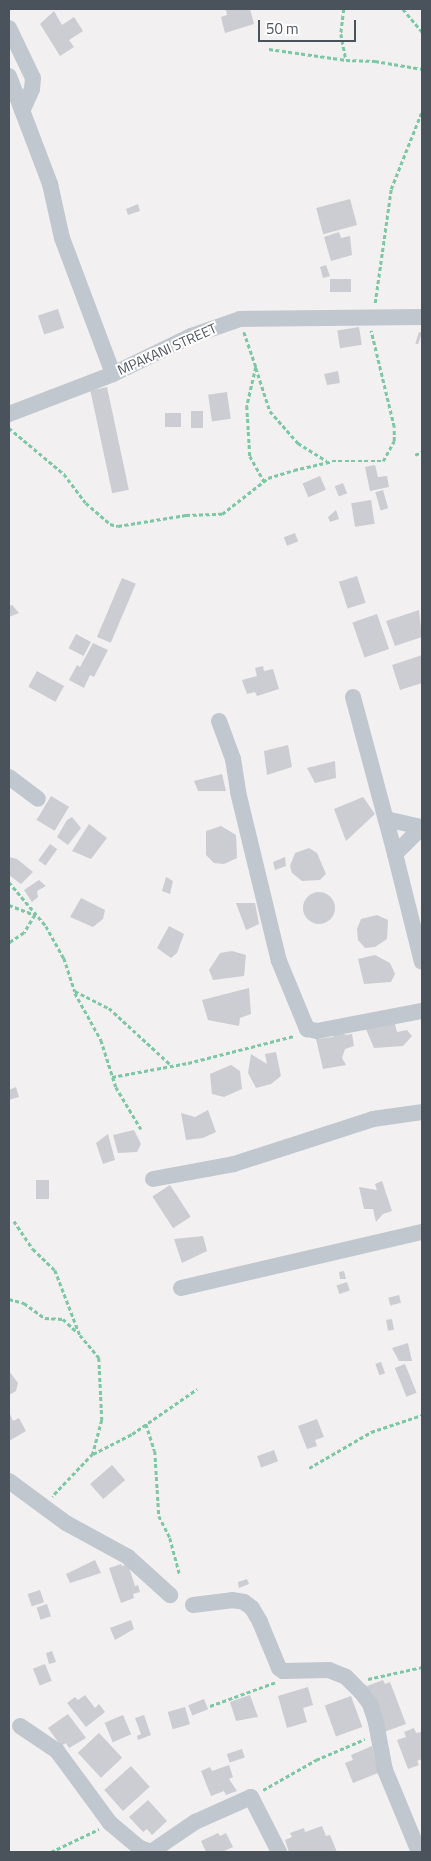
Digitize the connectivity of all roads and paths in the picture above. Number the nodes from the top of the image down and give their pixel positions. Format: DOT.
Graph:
graph roads {
  1 [pos="344,9"];
  2 [pos="403,9"];
  3 [pos="9,28"];
  4 [pos="422,32"];
  5 [pos="269,49"];
  6 [pos="346,60"];
  7 [pos="422,69"];
  8 [pos="9,76"];
  9 [pos="22,111"];
  10 [pos="422,111"];
  11 [pos="422,317"];
  12 [pos="240,319"];
  13 [pos="370,320"];
  14 [pos="256,368"];
  15 [pos="113,374"];
  16 [pos="9,414"];
  17 [pos="9,428"];
  18 [pos="422,452"];
  19 [pos="415,456"];
  20 [pos="328,462"];
  21 [pos="264,482"];
  22 [pos="353,696"];
  23 [pos="219,721"];
  24 [pos="9,777"];
  25 [pos="38,799"];
  26 [pos="386,819"];
  27 [pos="422,827"];
  28 [pos="395,854"];
  29 [pos="9,882"];
  30 [pos="9,905"];
  31 [pos="35,915"];
  32 [pos="9,943"];
  33 [pos="422,962"];
  34 [pos="75,991"];
  35 [pos="422,1011"];
  36 [pos="306,1030"];
  37 [pos="172,1066"];
  38 [pos="112,1077"];
  39 [pos="422,1112"];
  40 [pos="141,1129"];
  41 [pos="153,1179"];
  42 [pos="14,1221"];
  43 [pos="422,1232"];
  44 [pos="181,1288"];
  45 [pos="9,1299"];
  46 [pos="80,1335"];
  47 [pos="197,1389"];
  48 [pos="422,1415"];
  49 [pos="146,1424"];
  50 [pos="93,1454"];
  51 [pos="309,1468"];
  52 [pos="9,1481"];
  53 [pos="42,1506"];
  54 [pos="180,1575"];
  55 [pos="170,1595"];
  56 [pos="193,1605"];
  57 [pos="422,1667"];
  58 [pos="283,1671"];
  59 [pos="352,1682"];
  60 [pos="210,1706"];
  61 [pos="20,1726"];
  62 [pos="378,1734"];
  63 [pos="251,1797"];
  64 [pos="110,1823"];
  65 [pos="51,1852"];
  66 [pos="151,1852"];
  67 [pos="279,1852"];
  68 [pos="419,1852"];
  1 -- 6 [label="path"];
  2 -- 4 [label="path"];
  3 -- 9 [label="street"];
  5 -- 6 [label="path"];
  6 -- 7 [label="path"];
  8 -- 9 [label="street"];
  9 -- 15 [label="street"];
  10 -- 13 [label="path"];
  11 -- 13 [label="street, MPAKANI STREET"];
  12 -- 13 [label="street, MPAKANI STREET"];
  12 -- 14 [label="path"];
  12 -- 15 [label="street, MPAKANI STREET"];
  13 -- 20 [label="path"];
  14 -- 20 [label="path"];
  14 -- 21 [label="path"];
  15 -- 16 [label="street, MPAKANI STREET"];
  17 -- 21 [label="path"];
  18 -- 19 [label="path"];
  20 -- 21 [label="path"];
  22 -- 26 [label="street"];
  23 -- 36 [label="street"];
  24 -- 25 [label="street"];
  26 -- 27 [label="street"];
  26 -- 28 [label="street"];
  27 -- 28 [label="street"];
  28 -- 33 [label="street"];
  29 -- 31 [label="path"];
  30 -- 31 [label="path"];
  31 -- 32 [label="path"];
  31 -- 34 [label="path"];
  34 -- 37 [label="path"];
  34 -- 38 [label="path"];
  35 -- 36 [label="street"];
  36 -- 37 [label="path"];
  37 -- 38 [label="path"];
  38 -- 40 [label="path"];
  39 -- 41 [label="street"];
  42 -- 46 [label="path"];
  43 -- 44 [label="street"];
  45 -- 46 [label="path"];
  46 -- 50 [label="path"];
  47 -- 49 [label="path"];
  48 -- 51 [label="path"];
  49 -- 50 [label="path"];
  49 -- 54 [label="path"];
  50 -- 53 [label="path"];
  52 -- 53 [label="street"];
  53 -- 55 [label="street"];
  56 -- 58 [label="street"];
  57 -- 59 [label="path"];
  58 -- 59 [label="street"];
  58 -- 60 [label="path"];
  59 -- 62 [label="street"];
  61 -- 64 [label="street"];
  62 -- 63 [label="path"];
  62 -- 68 [label="street"];
  63 -- 66 [label="street"];
  63 -- 67 [label="street"];
  64 -- 65 [label="path"];
  64 -- 66 [label="street"];
}
